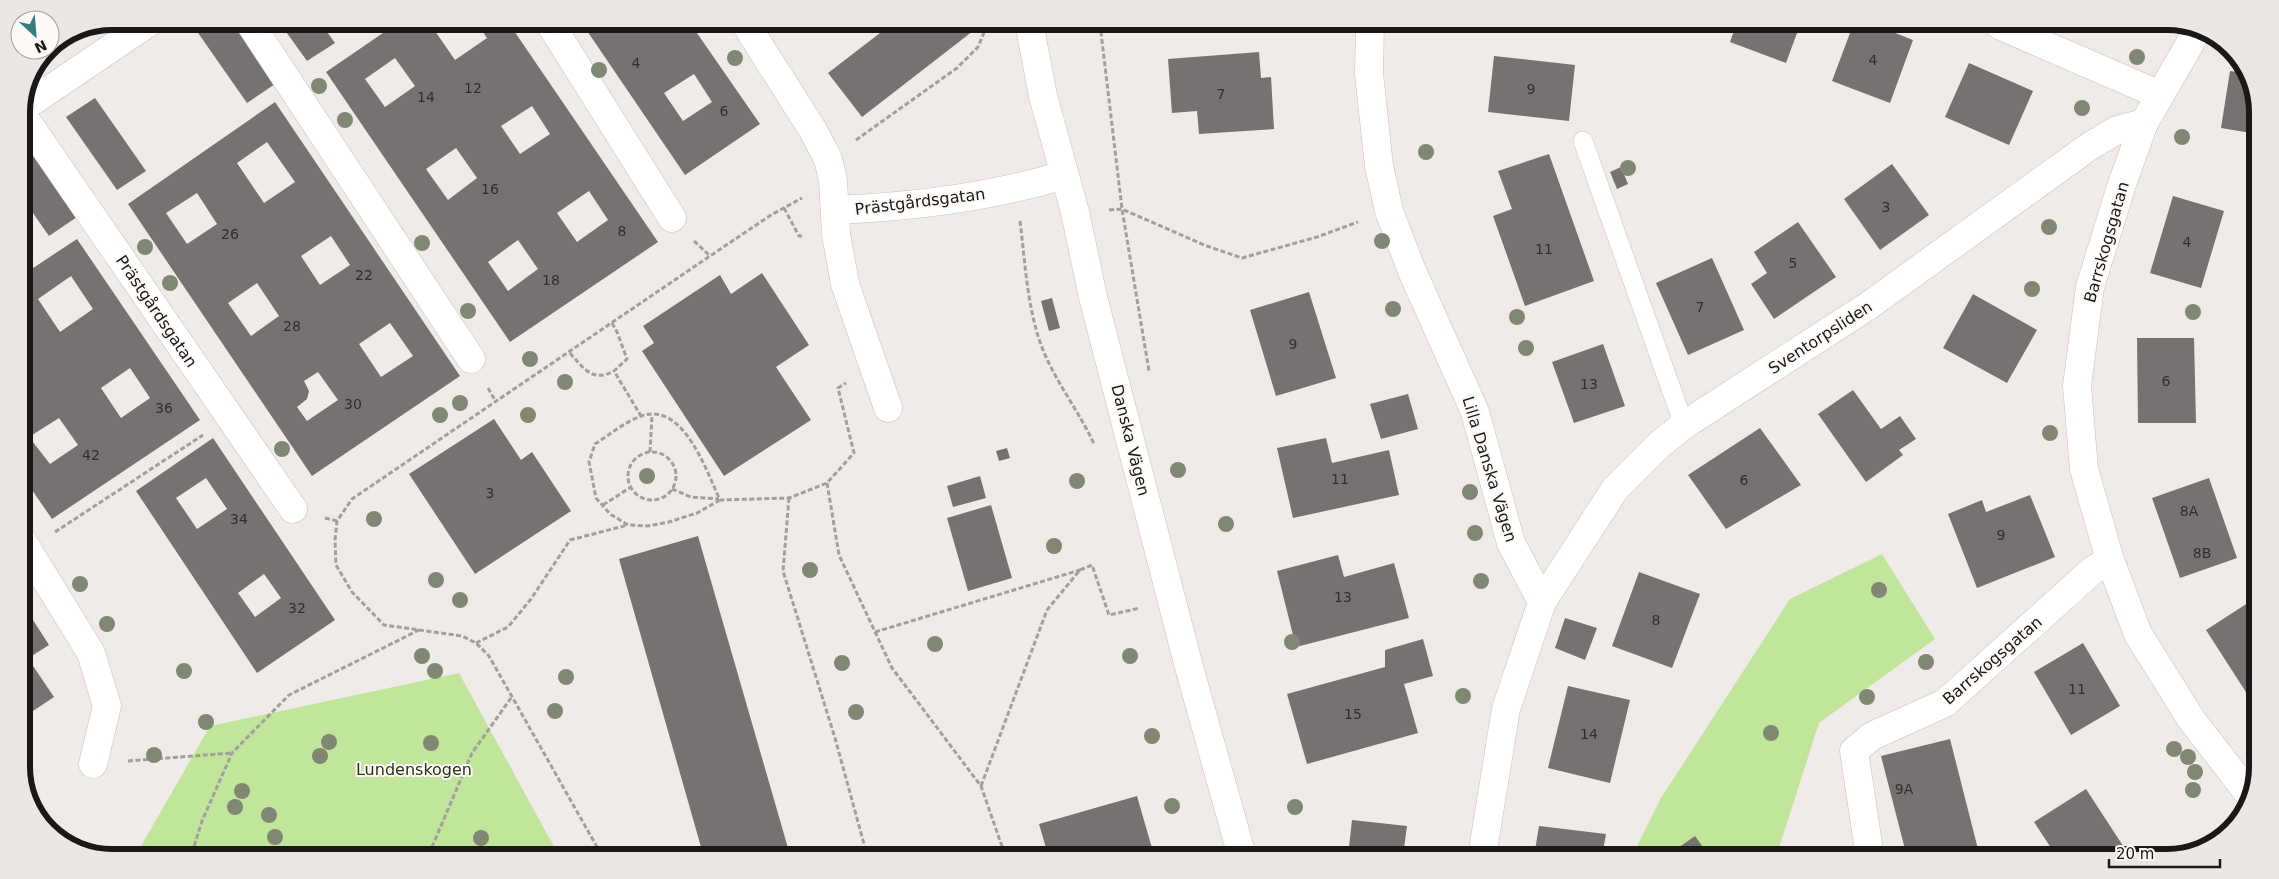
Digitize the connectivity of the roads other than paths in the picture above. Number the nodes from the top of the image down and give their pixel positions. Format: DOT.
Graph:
graph roads {
  1 [pos="138,30"];
  2 [pos="254,30"];
  3 [pos="553,30"];
  4 [pos="749,30"];
  5 [pos="1030,30"];
  6 [pos="1370,30"];
  7 [pos="2018,30"];
  8 [pos="2195,35"];
  9 [pos="2160,95"];
  10 [pos="31,104"];
  11 [pos="2144,123"];
  12 [pos="30,124"];
  13 [pos="1583,141"];
  14 [pos="1064,175"];
  15 [pos="835,210"];
  16 [pos="672,218"];
  17 [pos="471,359"];
  18 [pos="888,408"];
  19 [pos="1684,425"];
  20 [pos="293,509"];
  21 [pos="30,552"];
  22 [pos="2110,560"];
  23 [pos="1542,602"];
  24 [pos="93,764"];
  25 [pos="2246,790"];
  26 [pos="1240,849"];
  27 [pos="1483,849"];
  28 [pos="1869,849"];
  1 -- 10 [label="street, Prästgårdsgatan"];
  2 -- 17 [label="street"];
  3 -- 16 [label="street"];
  4 -- 15 [label="street, Prästgårdsgatan"];
  5 -- 14 [label="street, Danska Vägen"];
  6 -- 23 [label="street, Lilla Danska Vägen"];
  7 -- 9 [label="street"];
  8 -- 9 [label="street, Barrskogsgatan"];
  9 -- 11 [label="street, Barrskogsgatan"];
  11 -- 19 [label="street, Sventorpsliden"];
  11 -- 22 [label="street, Barrskogsgatan"];
  12 -- 20 [label="street, Prästgårdsgatan"];
  13 -- 19 [label="lane"];
  14 -- 15 [label="street, Prästgårdsgatan"];
  14 -- 26 [label="street, Danska Vägen"];
  15 -- 18 [label="street"];
  19 -- 23 [label="street, Sventorpsliden"];
  21 -- 24 [label="street"];
  22 -- 25 [label="street, Barrskogsgatan"];
  22 -- 28 [label="street, Barrskogsgatan"];
  23 -- 27 [label="street"];
}
